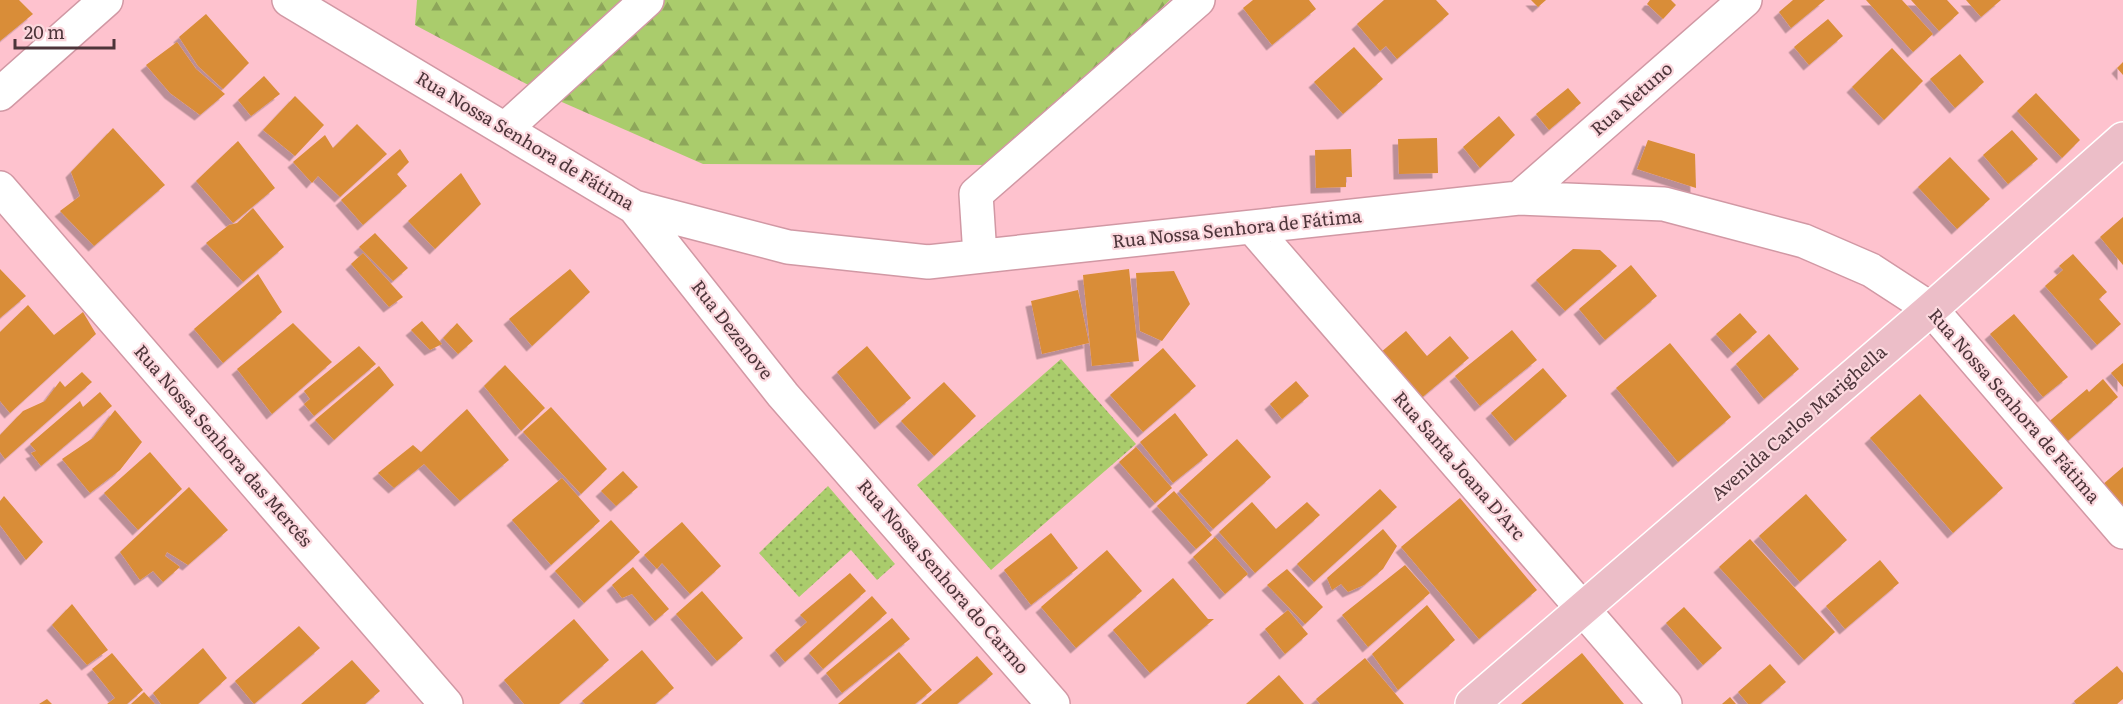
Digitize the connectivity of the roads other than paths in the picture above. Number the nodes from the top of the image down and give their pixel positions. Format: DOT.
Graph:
graph roads {
  1 [pos="106,0"];
  2 [pos="289,0"];
  3 [pos="647,0"];
  4 [pos="1198,0"];
  5 [pos="1745,0"];
  6 [pos="0,94"];
  7 [pos="505,129"];
  8 [pos="2123,139"];
  9 [pos="0,188"];
  10 [pos="1519,198"];
  11 [pos="634,207"];
  12 [pos="1253,228"];
  13 [pos="980,256"];
  14 [pos="1931,309"];
  15 [pos="833,450"];
  16 [pos="2123,532"];
  17 [pos="1583,608"];
  18 [pos="446,704"];
  19 [pos="1053,704"];
  20 [pos="1472,704"];
  21 [pos="1665,704"];
  1 -- 6 [label="street"];
  2 -- 7 [label="street, Rua Nossa Senhora de Fátima"];
  3 -- 7 [label="street"];
  4 -- 13 [label="street"];
  5 -- 10 [label="street, Rua Netuno"];
  7 -- 11 [label="street, Rua Nossa Senhora de Fátima"];
  8 -- 14 [label="main road, Avenida Carlos Marighella"];
  9 -- 18 [label="street, Rua Nossa Senhora das Mercês"];
  10 -- 12 [label="street, Rua Nossa Senhora de Fátima"];
  10 -- 14 [label="street, Rua Nossa Senhora de Fátima"];
  11 -- 13 [label="street, Rua Nossa Senhora de Fátima"];
  11 -- 15 [label="street, Rua Dezenove"];
  12 -- 13 [label="street, Rua Nossa Senhora de Fátima"];
  12 -- 17 [label="street, Rua Santa Joana D'Arc"];
  14 -- 16 [label="street, Rua Nossa Senhora de Fátima"];
  14 -- 17 [label="main road, Avenida Carlos Marighella"];
  15 -- 19 [label="street, Rua Nossa Senhora do Carmo"];
  17 -- 20 [label="main road, Avenida Carlos Marighella"];
  17 -- 21 [label="street, Rua Santa Joana D'Arc"];
}
